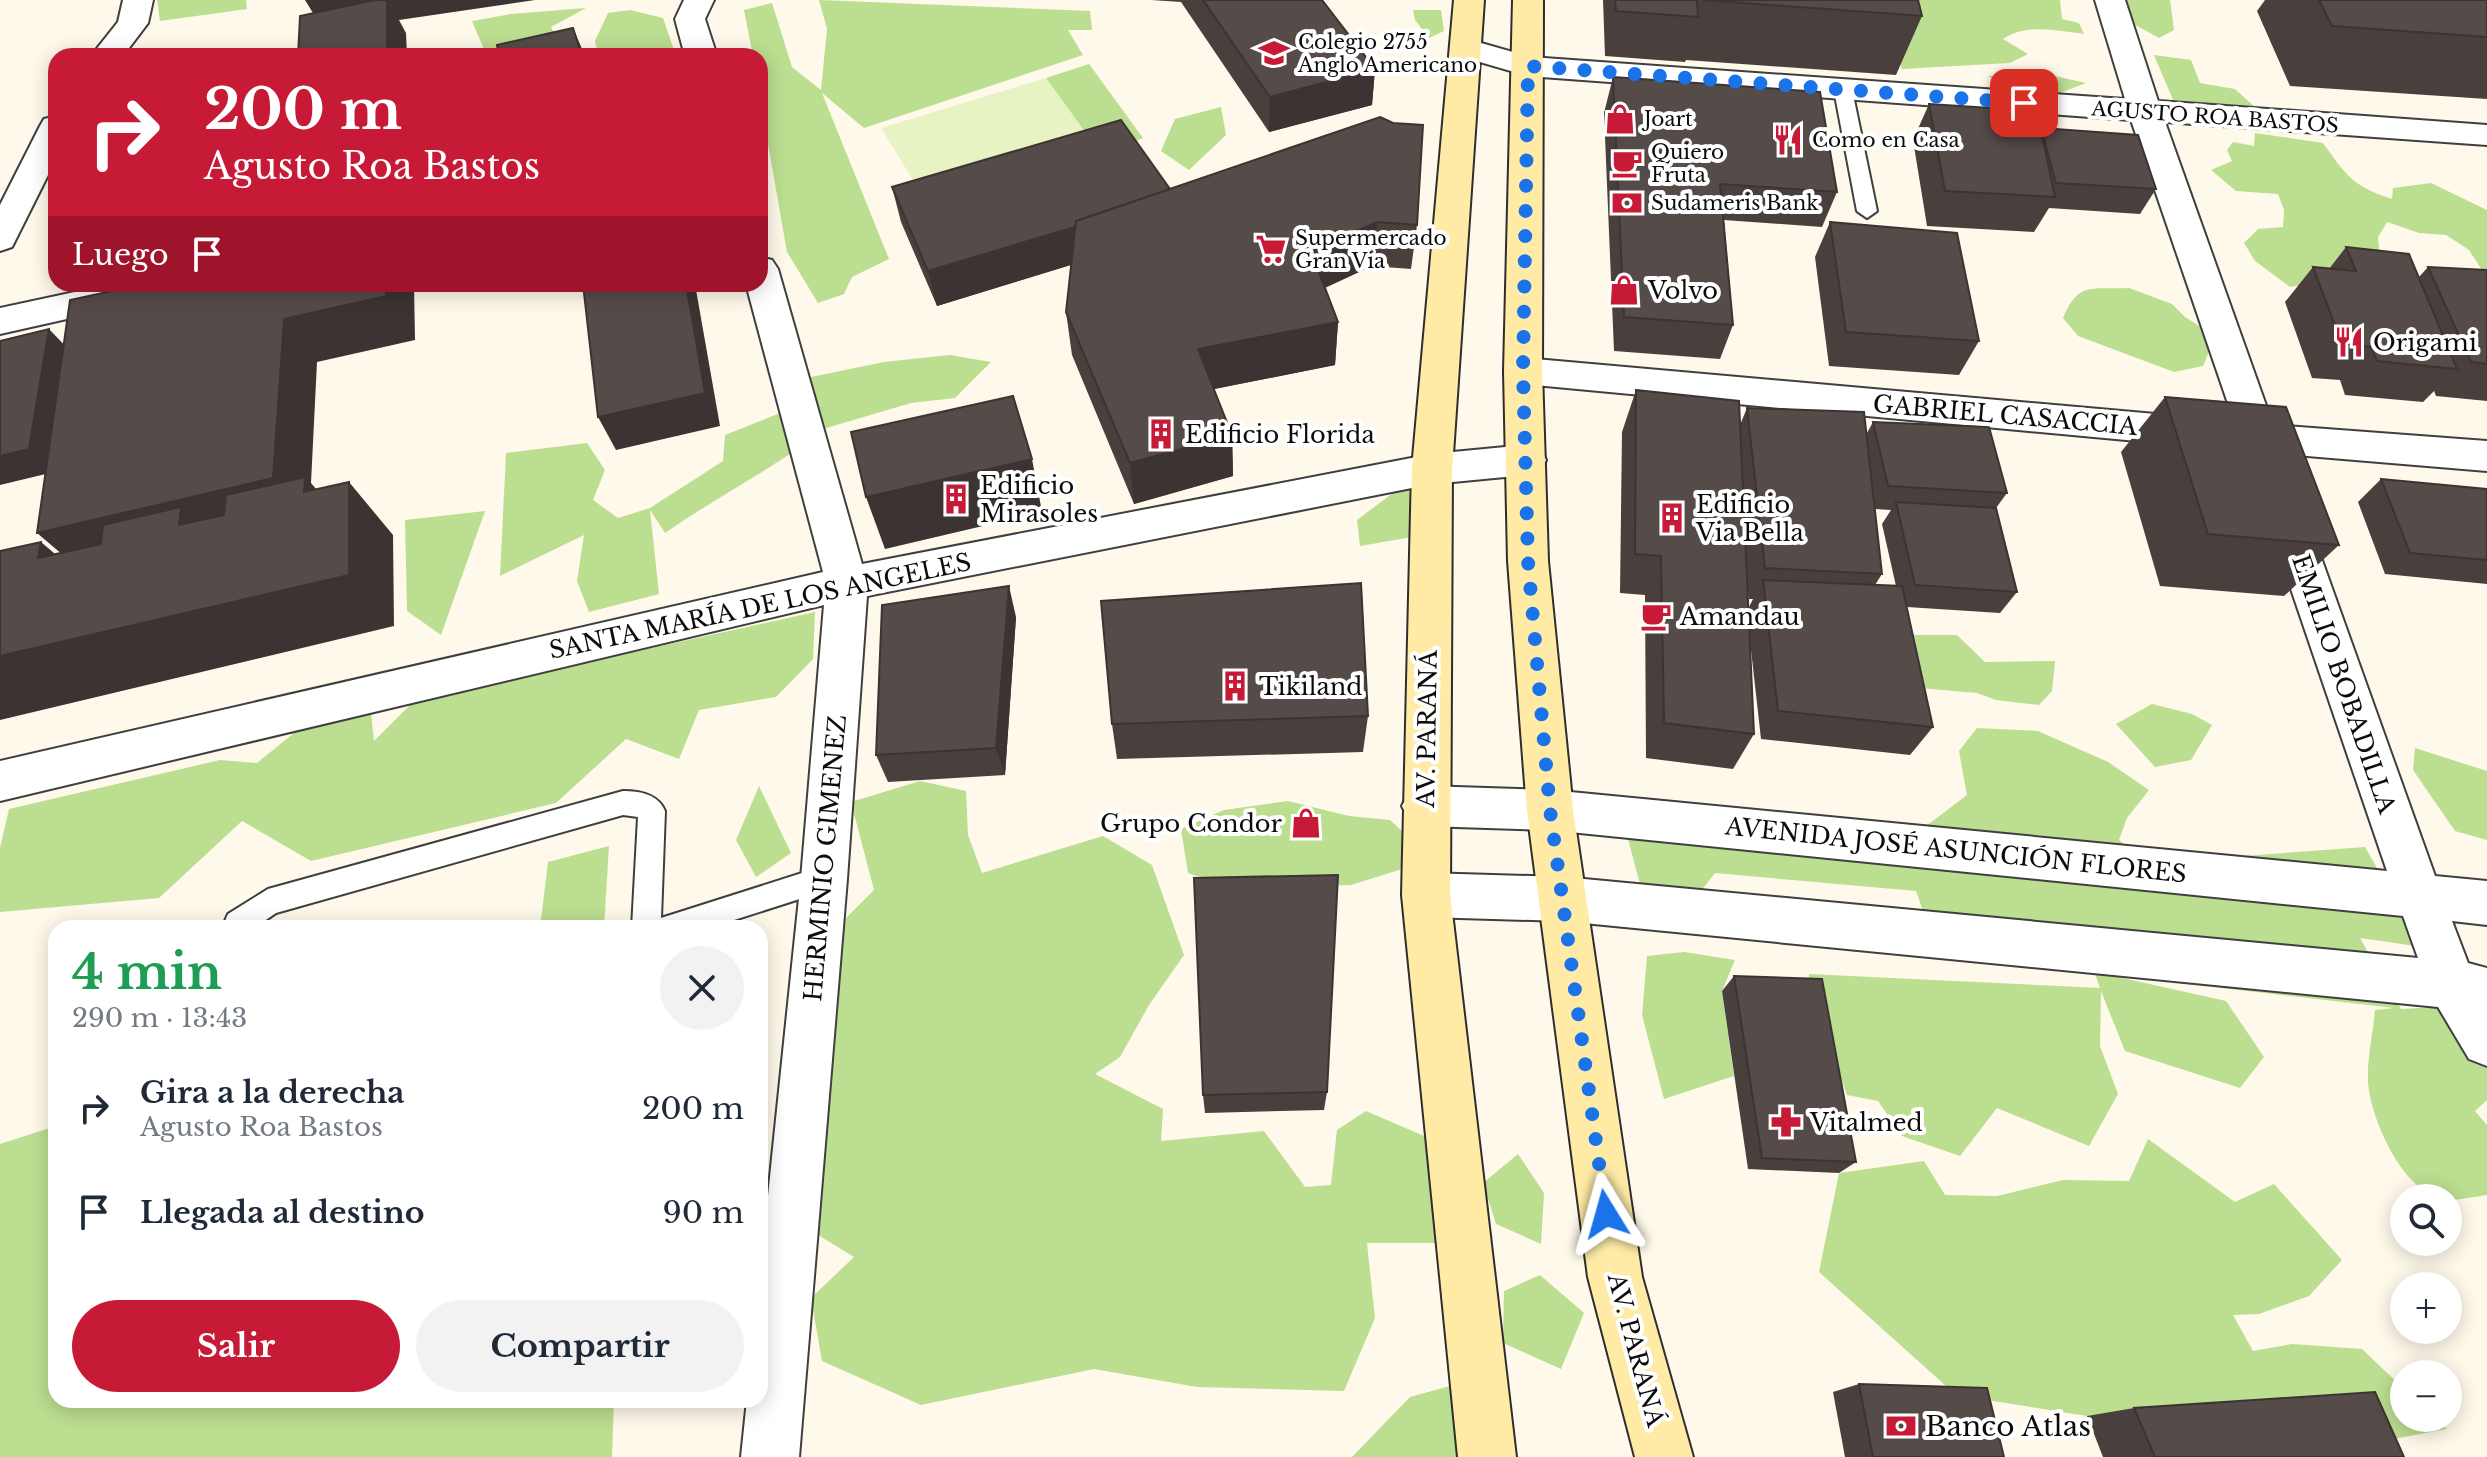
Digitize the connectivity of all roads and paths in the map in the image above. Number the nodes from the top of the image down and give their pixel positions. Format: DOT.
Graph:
graph roads {
  1 [pos="138,0"];
  2 [pos="699,0"];
  3 [pos="1469,0"];
  4 [pos="1528,0"];
  5 [pos="2110,0"];
  6 [pos="113,48"];
  7 [pos="699,48"];
  8 [pos="1467,48"];
  9 [pos="1528,66"];
  10 [pos="1843,90"];
  11 [pos="2145,112"];
  12 [pos="2487,135"];
  13 [pos="48,142"];
  14 [pos="1867,211"];
  15 [pos="0,239"];
  16 [pos="132,292"];
  17 [pos="766,292"];
  18 [pos="0,321"];
  19 [pos="1523,371"];
  20 [pos="2258,438"];
  21 [pos="2487,456"];
  22 [pos="1527,460"];
  23 [pos="1432,469"];
  24 [pos="847,583"];
  25 [pos="0,781"];
  26 [pos="1425,806"];
  27 [pos="1550,810"];
  28 [pos="824,879"];
  29 [pos="1426,895"];
  30 [pos="2419,897"];
  31 [pos="1563,899"];
  32 [pos="2487,903"];
  33 [pos="242,920"];
  34 [pos="646,920"];
  35 [pos="693,920"];
  36 [pos="2470,986"];
  37 [pos="2487,1042"];
  38 [pos="770,1457"];
  39 [pos="1487,1457"];
  40 [pos="1664,1457"];
  1 -- 6 [label="street"];
  2 -- 7 [label="street"];
  3 -- 8 [label="street, AV. PARANÁ"];
  4 -- 9 [label="street, AV. PARANÁ"];
  5 -- 11 [label="street, EMILIO BOBADILLA"];
  8 -- 9 [label="street, AGUSTO ROA BASTOS"];
  8 -- 23 [label="street, AV. PARANÁ"];
  9 -- 10 [label="street, AGUSTO ROA BASTOS"];
  9 -- 19 [label="street, AV. PARANÁ"];
  10 -- 11 [label="street, AGUSTO ROA BASTOS"];
  10 -- 14 [label="lane"];
  11 -- 12 [label="street, AGUSTO ROA BASTOS"];
  11 -- 20 [label="street, EMILIO BOBADILLA"];
  13 -- 15 [label="street"];
  16 -- 18 [label="street"];
  17 -- 24 [label="street, HERMINIO GIMENEZ"];
  19 -- 20 [label="street, GABRIEL CASACCIA"];
  19 -- 22 [label="street, AV. PARANÁ"];
  20 -- 21 [label="street, GABRIEL CASACCIA"];
  20 -- 30 [label="street, EMILIO BOBADILLA"];
  22 -- 23 [label="street, SANTA MARÍA DE LOS ANGELES"];
  22 -- 27 [label="street, AV. PARANÁ"];
  23 -- 24 [label="street, SANTA MARÍA DE LOS ANGELES"];
  23 -- 26 [label="street, AV. PARANÁ"];
  24 -- 25 [label="street, SANTA MARÍA DE LOS ANGELES"];
  24 -- 28 [label="street, HERMINIO GIMENEZ"];
  26 -- 27 [label="street, AVENIDA JOSÉ ASUNCIÓN FLORES"];
  26 -- 29 [label="street, AV. PARANÁ"];
  27 -- 30 [label="street, AVENIDA JOSÉ ASUNCIÓN FLORES"];
  27 -- 31 [label="street, AV. PARANÁ"];
  28 -- 35 [label="lane"];
  28 -- 38 [label="street, HERMINIO GIMENEZ"];
  29 -- 31 [label="street"];
  29 -- 39 [label="street, AV. PARANÁ"];
  30 -- 32 [label="street, AVENIDA JOSÉ ASUNCIÓN FLORES"];
  30 -- 36 [label="street, EMILIO BOBADILLA"];
  31 -- 36 [label="street"];
  31 -- 40 [label="street, AV. PARANÁ"];
  33 -- 34 [label="lane"];
  36 -- 37 [label="street, EMILIO BOBADILLA"];
}
